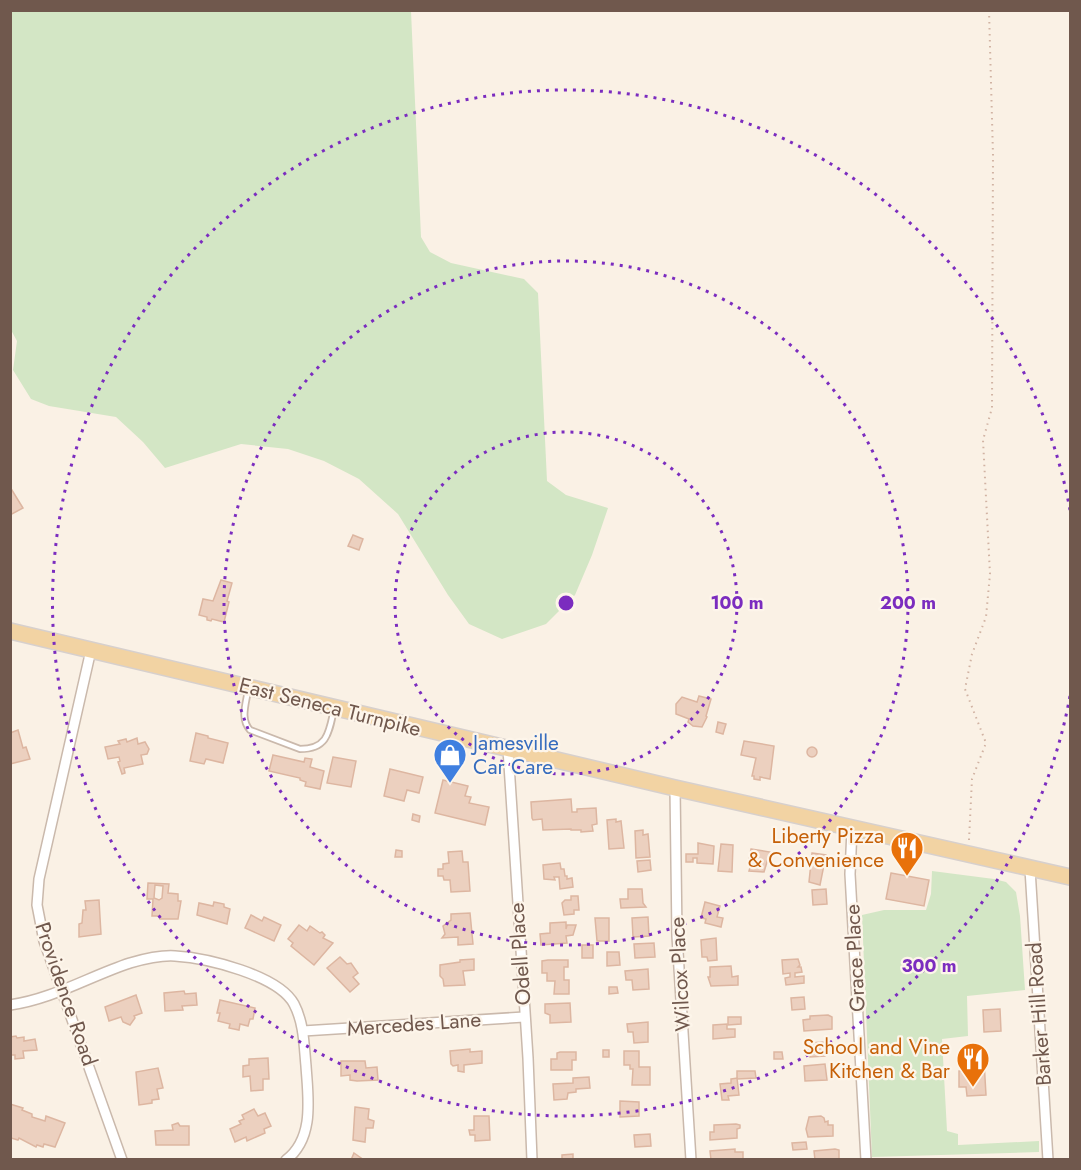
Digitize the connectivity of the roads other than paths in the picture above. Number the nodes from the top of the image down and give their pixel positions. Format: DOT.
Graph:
graph roads {
  1 [pos="10,631"];
  2 [pos="91,650"];
  3 [pos="249,688"];
  4 [pos="334,708"];
  5 [pos="508,749"];
  6 [pos="675,788"];
  7 [pos="852,829"];
  8 [pos="1030,869"];
  9 [pos="1071,877"];
  10 [pos="61,990"];
  11 [pos="10,1005"];
  12 [pos="524,1017"];
  13 [pos="303,1030"];
  14 [pos="122,1160"];
  15 [pos="286,1160"];
  16 [pos="532,1160"];
  17 [pos="691,1160"];
  18 [pos="866,1160"];
  19 [pos="1048,1160"];
  1 -- 2 [label="main road, East Seneca Turnpike"];
  2 -- 3 [label="main road, East Seneca Turnpike"];
  2 -- 10 [label="street, Providence Road"];
  3 -- 4 [label="main road, East Seneca Turnpike"];
  3 -- 4 [label="lane"];
  4 -- 5 [label="main road, East Seneca Turnpike"];
  5 -- 6 [label="main road, East Seneca Turnpike"];
  5 -- 12 [label="street, Odell Place"];
  6 -- 7 [label="main road, East Seneca Turnpike"];
  6 -- 17 [label="street, Wilcox Place"];
  7 -- 8 [label="main road, East Seneca Turnpike"];
  7 -- 18 [label="street, Grace Place"];
  8 -- 9 [label="main road, East Seneca Turnpike"];
  8 -- 19 [label="street, Barker Hill Road"];
  10 -- 11 [label="street"];
  10 -- 13 [label="street"];
  10 -- 14 [label="street, Providence Road"];
  12 -- 13 [label="street, Mercedes Lane"];
  12 -- 16 [label="street, Odell Place"];
  13 -- 15 [label="street"];
}
